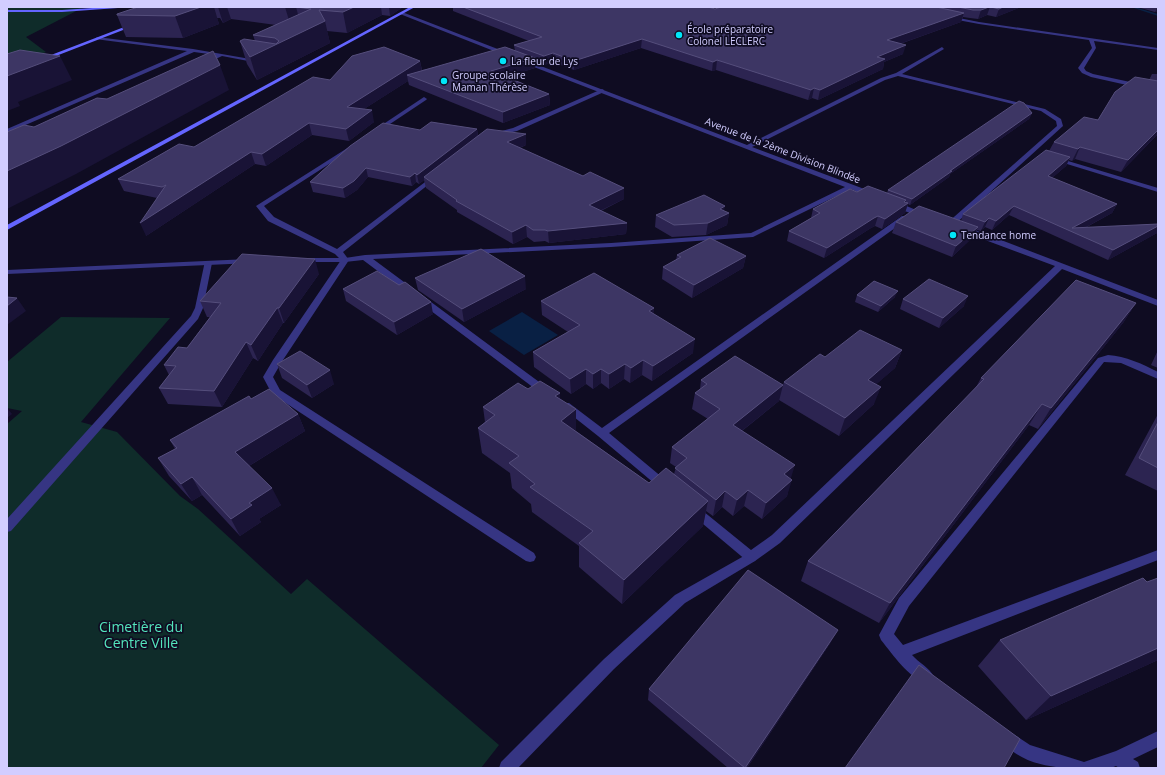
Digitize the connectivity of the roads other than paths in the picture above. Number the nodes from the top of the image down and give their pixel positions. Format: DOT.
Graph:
graph roads {
  1 [pos="130,7"];
  2 [pos="413,7"];
  3 [pos="7,12"];
  4 [pos="402,13"];
  5 [pos="942,15"];
  6 [pos="137,24"];
  7 [pos="97,38"];
  8 [pos="1091,39"];
  9 [pos="942,48"];
  10 [pos="1158,49"];
  11 [pos="193,50"];
  12 [pos="239,53"];
  13 [pos="221,55"];
  14 [pos="232,56"];
  15 [pos="512,56"];
  16 [pos="519,59"];
  17 [pos="35,62"];
  18 [pos="267,62"];
  19 [pos="200,65"];
  20 [pos="898,74"];
  21 [pos="1158,90"];
  22 [pos="602,92"];
  23 [pos="424,99"];
  24 [pos="7,131"];
  25 [pos="371,135"];
  26 [pos="486,136"];
  27 [pos="358,144"];
  28 [pos="747,147"];
  29 [pos="1031,152"];
  30 [pos="1038,154"];
  31 [pos="1046,156"];
  32 [pos="443,170"];
  33 [pos="850,187"];
  34 [pos="1158,190"];
  35 [pos="879,198"];
  36 [pos="886,200"];
  37 [pos="915,212"];
  38 [pos="929,216"];
  39 [pos="943,221"];
  40 [pos="950,224"];
  41 [pos="7,228"];
  42 [pos="341,256"];
  43 [pos="365,257"];
  44 [pos="298,260"];
  45 [pos="260,261"];
  46 [pos="208,262"];
  47 [pos="1060,266"];
  48 [pos="7,272"];
  49 [pos="1158,303"];
  50 [pos="1158,376"];
  51 [pos="602,433"];
  52 [pos="674,493"];
  53 [pos="686,503"];
  54 [pos="7,527"];
  55 [pos="1158,554"];
  56 [pos="530,557"];
  57 [pos="751,558"];
  58 [pos="901,652"];
  59 [pos="938,686"];
  60 [pos="995,728"];
  61 [pos="1158,739"];
  62 [pos="1118,758"];
  63 [pos="507,768"];
  64 [pos="1080,768"];
  65 [pos="1088,768"];
  66 [pos="1132,768"];
  1 -- 3 [label="street"];
  2 -- 4 [label="street"];
  4 -- 15 [label="street"];
  4 -- 41 [label="street"];
  5 -- 8 [label="street"];
  6 -- 7 [label="street"];
  7 -- 11 [label="street"];
  7 -- 17 [label="street"];
  8 -- 10 [label="street"];
  8 -- 21 [label="street"];
  9 -- 20 [label="street"];
  11 -- 13 [label="street"];
  11 -- 24 [label="street"];
  12 -- 14 [label="street"];
  13 -- 14 [label="street"];
  13 -- 19 [label="street"];
  14 -- 18 [label="street"];
  16 -- 22 [label="street, Avenue de la 2ème Division Blindée"];
  20 -- 28 [label="street"];
  20 -- 29 [label="street"];
  22 -- 26 [label="street"];
  22 -- 28 [label="street, Avenue de la 2ème Division Blindée"];
  23 -- 25 [label="street"];
  27 -- 42 [label="street"];
  28 -- 33 [label="street, Avenue de la 2ème Division Blindée"];
  29 -- 30 [label="street"];
  29 -- 40 [label="street"];
  31 -- 34 [label="street"];
  32 -- 42 [label="street"];
  33 -- 35 [label="street, Avenue de la 2ème Division Blindée"];
  33 -- 43 [label="street"];
  36 -- 37 [label="street"];
  37 -- 38 [label="street"];
  37 -- 51 [label="street"];
  39 -- 40 [label="street"];
  40 -- 47 [label="street"];
  42 -- 43 [label="street"];
  42 -- 44 [label="street"];
  42 -- 56 [label="street"];
  43 -- 51 [label="street"];
  45 -- 46 [label="street"];
  46 -- 48 [label="street"];
  46 -- 54 [label="street"];
  47 -- 49 [label="street"];
  47 -- 57 [label="street"];
  50 -- 58 [label="street"];
  51 -- 52 [label="street"];
  53 -- 57 [label="street"];
  55 -- 58 [label="street"];
  57 -- 63 [label="street"];
  58 -- 59 [label="street"];
  60 -- 64 [label="street"];
  61 -- 62 [label="street"];
  62 -- 65 [label="street"];
  62 -- 66 [label="street"];
}
